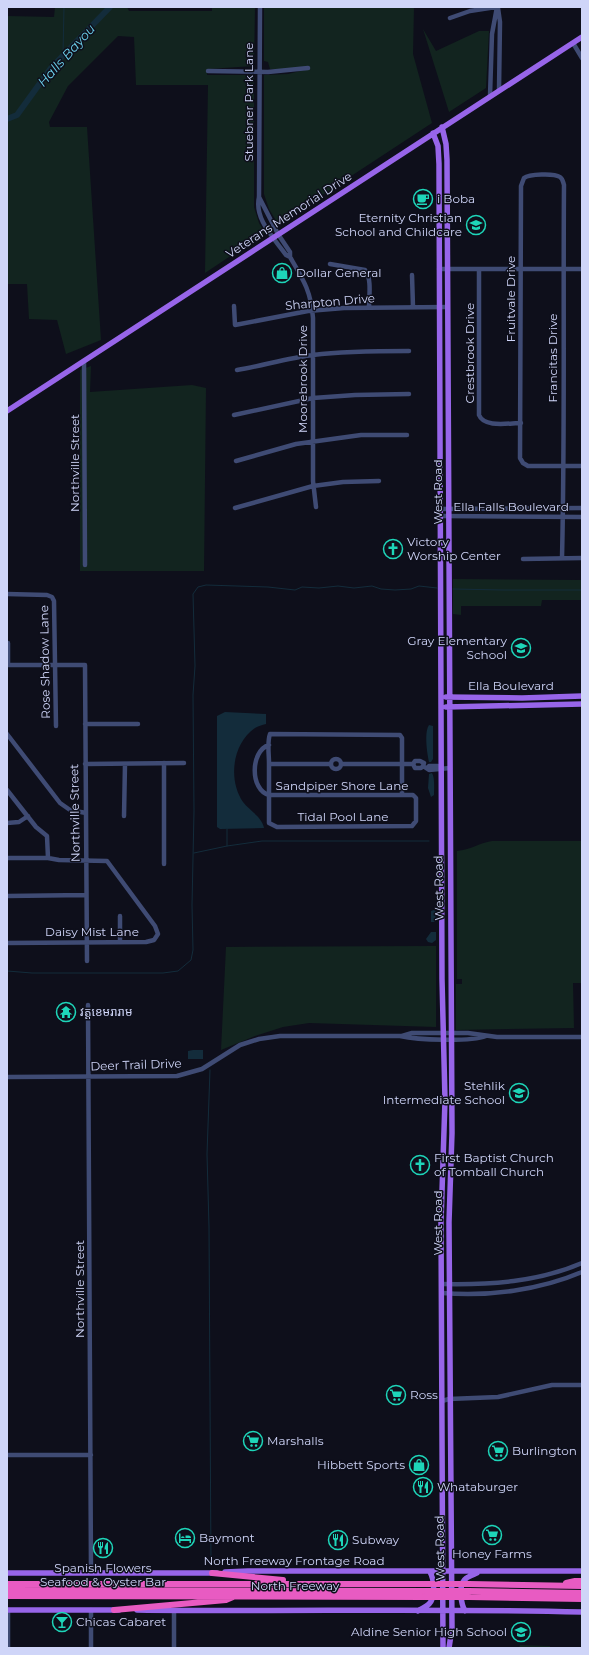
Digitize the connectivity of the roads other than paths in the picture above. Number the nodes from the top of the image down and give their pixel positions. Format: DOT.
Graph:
graph roads {
  1 [pos="260,7"];
  2 [pos="497,7"];
  3 [pos="450,18"];
  4 [pos="582,37"];
  5 [pos="492,41"];
  6 [pos="500,41"];
  7 [pos="573,43"];
  8 [pos="582,58"];
  9 [pos="308,68"];
  10 [pos="208,71"];
  11 [pos="259,71"];
  12 [pos="499,90"];
  13 [pos="490,96"];
  14 [pos="442,128"];
  15 [pos="433,133"];
  16 [pos="439,162"];
  17 [pos="447,170"];
  18 [pos="543,175"];
  19 [pos="259,197"];
  20 [pos="439,215"];
  21 [pos="447,215"];
  22 [pos="276,236"];
  23 [pos="330,264"];
  24 [pos="439,269"];
  25 [pos="447,269"];
  26 [pos="564,269"];
  27 [pos="582,269"];
  28 [pos="479,270"];
  29 [pos="521,270"];
  30 [pos="412,275"];
  31 [pos="234,306"];
  32 [pos="369,307"];
  33 [pos="413,307"];
  34 [pos="439,307"];
  35 [pos="448,307"];
  36 [pos="312,311"];
  37 [pos="409,351"];
  38 [pos="313,355"];
  39 [pos="84,361"];
  40 [pos="237,370"];
  41 [pos="439,384"];
  42 [pos="448,384"];
  43 [pos="409,394"];
  44 [pos="313,398"];
  45 [pos="7,411"];
  46 [pos="234,415"];
  47 [pos="521,423"];
  48 [pos="407,435"];
  49 [pos="440,441"];
  50 [pos="448,441"];
  51 [pos="313,442"];
  52 [pos="236,461"];
  53 [pos="562,466"];
  54 [pos="582,466"];
  55 [pos="379,482"];
  56 [pos="313,486"];
  57 [pos="316,507"];
  58 [pos="235,508"];
  59 [pos="440,508"];
  60 [pos="449,508"];
  61 [pos="563,508"];
  62 [pos="582,508"];
  63 [pos="440,516"];
  64 [pos="449,516"];
  65 [pos="563,517"];
  66 [pos="582,517"];
  67 [pos="562,558"];
  68 [pos="582,558"];
  69 [pos="523,559"];
  70 [pos="85,565"];
  71 [pos="7,594"];
  72 [pos="8,643"];
  73 [pos="7,665"];
  74 [pos="56,665"];
  75 [pos="582,696"];
  76 [pos="440,697"];
  77 [pos="450,698"];
  78 [pos="522,698"];
  79 [pos="582,704"];
  80 [pos="522,706"];
  81 [pos="441,707"];
  82 [pos="450,707"];
  83 [pos="85,724"];
  84 [pos="138,724"];
  85 [pos="56,726"];
  86 [pos="7,734"];
  87 [pos="269,745"];
  88 [pos="164,763"];
  89 [pos="184,763"];
  90 [pos="85,764"];
  91 [pos="125,764"];
  92 [pos="269,764"];
  93 [pos="402,764"];
  94 [pos="441,768"];
  95 [pos="450,768"];
  96 [pos="7,790"];
  97 [pos="269,795"];
  98 [pos="402,795"];
  99 [pos="86,813"];
  100 [pos="28,816"];
  101 [pos="124,816"];
  102 [pos="7,823"];
  103 [pos="442,823"];
  104 [pos="450,823"];
  105 [pos="415,824"];
  106 [pos="7,858"];
  107 [pos="48,858"];
  108 [pos="86,860"];
  109 [pos="164,864"];
  110 [pos="442,873"];
  111 [pos="450,873"];
  112 [pos="86,895"];
  113 [pos="7,896"];
  114 [pos="120,916"];
  115 [pos="86,942"];
  116 [pos="120,942"];
  117 [pos="7,943"];
  118 [pos="87,961"];
  119 [pos="442,981"];
  120 [pos="451,981"];
  121 [pos="88,1005"];
  122 [pos="443,1036"];
  123 [pos="451,1036"];
  124 [pos="582,1037"];
  125 [pos="88,1076"];
  126 [pos="7,1077"];
  127 [pos="445,1100"];
  128 [pos="451,1100"];
  129 [pos="443,1160"];
  130 [pos="450,1161"];
  131 [pos="441,1222"];
  132 [pos="449,1222"];
  133 [pos="582,1263"];
  134 [pos="575,1266"];
  135 [pos="580,1273"];
  136 [pos="442,1284"];
  137 [pos="449,1284"];
  138 [pos="442,1293"];
  139 [pos="449,1293"];
  140 [pos="582,1385"];
  141 [pos="449,1399"];
  142 [pos="442,1401"];
  143 [pos="443,1452"];
  144 [pos="450,1452"];
  145 [pos="7,1455"];
  146 [pos="91,1455"];
  147 [pos="443,1498"];
  148 [pos="450,1498"];
  149 [pos="430,1572"];
  150 [pos="443,1572"];
  151 [pos="452,1572"];
  152 [pos="479,1572"];
  153 [pos="582,1572"];
  154 [pos="7,1573"];
  155 [pos="91,1573"];
  156 [pos="212,1573"];
  157 [pos="582,1581"];
  158 [pos="7,1584"];
  159 [pos="340,1584"];
  160 [pos="560,1585"];
  161 [pos="582,1586"];
  162 [pos="7,1590"];
  163 [pos="582,1593"];
  164 [pos="425,1594"];
  165 [pos="469,1594"];
  166 [pos="7,1596"];
  167 [pos="235,1596"];
  168 [pos="568,1598"];
  169 [pos="582,1599"];
  170 [pos="582,1603"];
  171 [pos="7,1610"];
  172 [pos="90,1610"];
  173 [pos="114,1610"];
  174 [pos="174,1611"];
  175 [pos="418,1611"];
  176 [pos="432,1611"];
  177 [pos="443,1611"];
  178 [pos="452,1611"];
  179 [pos="465,1611"];
  180 [pos="582,1612"];
  181 [pos="443,1621"];
  182 [pos="446,1640"];
  183 [pos="8,1648"];
  184 [pos="91,1648"];
  185 [pos="174,1648"];
  186 [pos="443,1648"];
  187 [pos="449,1648"];
  1 -- 11 [label="street, Stuebner Park Lane"];
  2 -- 3 [label="street"];
  2 -- 5 [label="street"];
  2 -- 6 [label="street"];
  4 -- 7 [label="main road, Veterans Memorial Drive"];
  5 -- 6 [label="street"];
  5 -- 13 [label="street"];
  6 -- 12 [label="street"];
  7 -- 8 [label="street"];
  7 -- 12 [label="main road, Veterans Memorial Drive"];
  9 -- 11 [label="street"];
  10 -- 11 [label="street"];
  11 -- 19 [label="street, Stuebner Park Lane"];
  12 -- 13 [label="main road, Veterans Memorial Drive"];
  13 -- 14 [label="main road, Veterans Memorial Drive"];
  14 -- 15 [label="main road, Veterans Memorial Drive"];
  14 -- 17 [label="main road, West Road"];
  15 -- 16 [label="main road, West Road"];
  15 -- 22 [label="main road, Veterans Memorial Drive"];
  16 -- 17 [label="main road"];
  16 -- 20 [label="main road, West Road"];
  17 -- 21 [label="main road, West Road"];
  18 -- 26 [label="street, Francitas Drive"];
  18 -- 29 [label="street, Fruitvale Drive"];
  19 -- 22 [label="street, Stuebner Park Lane"];
  19 -- 22 [label="street, Stuebner Park Lane"];
  20 -- 21 [label="main road"];
  20 -- 24 [label="main road, West Road"];
  21 -- 25 [label="main road, West Road"];
  22 -- 36 [label="street, Moorebrook Drive"];
  22 -- 39 [label="main road, Veterans Memorial Drive"];
  23 -- 32 [label="street"];
  24 -- 25 [label="street"];
  24 -- 34 [label="main road, West Road"];
  25 -- 28 [label="street"];
  25 -- 35 [label="main road, West Road"];
  26 -- 27 [label="street"];
  26 -- 29 [label="street"];
  26 -- 53 [label="street, Francitas Drive"];
  28 -- 29 [label="street"];
  28 -- 47 [label="street, Crestbrook Drive"];
  29 -- 47 [label="street, Fruitvale Drive"];
  30 -- 33 [label="street"];
  31 -- 36 [label="street, Sharpton Drive"];
  32 -- 33 [label="street, Sharpton Drive"];
  32 -- 36 [label="street, Sharpton Drive"];
  33 -- 34 [label="street, Sharpton Drive"];
  34 -- 35 [label="street, Sharpton Drive"];
  34 -- 41 [label="main road, West Road"];
  35 -- 42 [label="main road, West Road"];
  36 -- 38 [label="street, Moorebrook Drive"];
  37 -- 38 [label="street"];
  38 -- 40 [label="street"];
  38 -- 44 [label="street, Moorebrook Drive"];
  39 -- 45 [label="main road, Veterans Memorial Drive"];
  39 -- 70 [label="street, Northville Street"];
  41 -- 42 [label="main road"];
  41 -- 49 [label="main road, West Road"];
  42 -- 50 [label="main road, West Road"];
  43 -- 44 [label="street"];
  44 -- 46 [label="street"];
  44 -- 51 [label="street, Moorebrook Drive"];
  47 -- 53 [label="street, Fruitvale Drive"];
  48 -- 51 [label="street"];
  49 -- 50 [label="main road"];
  49 -- 59 [label="main road, West Road"];
  50 -- 60 [label="main road, West Road"];
  51 -- 52 [label="street"];
  51 -- 56 [label="street, Moorebrook Drive"];
  53 -- 54 [label="street, Fruitvale Drive"];
  53 -- 61 [label="street, Francitas Drive"];
  55 -- 56 [label="street"];
  56 -- 57 [label="street, Moorebrook Drive"];
  56 -- 58 [label="street"];
  59 -- 60 [label="street, Ella Falls Boulevard"];
  59 -- 63 [label="main road, West Road"];
  60 -- 61 [label="street, Ella Falls Boulevard"];
  60 -- 64 [label="main road, West Road"];
  61 -- 62 [label="street, Ella Falls Boulevard"];
  61 -- 65 [label="street, Francitas Drive"];
  63 -- 64 [label="street, Ella Falls Boulevard"];
  63 -- 76 [label="main road, West Road"];
  64 -- 65 [label="street, Ella Falls Boulevard"];
  64 -- 77 [label="main road, West Road"];
  65 -- 66 [label="street, Ella Falls Boulevard"];
  65 -- 67 [label="street, Francitas Drive"];
  67 -- 68 [label="street"];
  67 -- 69 [label="street"];
  71 -- 74 [label="street, Rose Shadow Lane"];
  72 -- 73 [label="street"];
  73 -- 74 [label="street"];
  74 -- 83 [label="street, Northville Street"];
  74 -- 85 [label="street, Rose Shadow Lane"];
  75 -- 78 [label="main road, Ella Boulevard"];
  76 -- 77 [label="main road, Ella Boulevard"];
  76 -- 81 [label="main road, West Road"];
  77 -- 78 [label="main road, Ella Boulevard"];
  77 -- 82 [label="main road, West Road"];
  78 -- 80 [label="main road"];
  79 -- 80 [label="main road, Ella Boulevard"];
  80 -- 82 [label="main road, Ella Boulevard"];
  81 -- 82 [label="main road, Ella Boulevard"];
  81 -- 94 [label="main road, West Road"];
  82 -- 95 [label="main road, West Road"];
  83 -- 84 [label="street"];
  83 -- 90 [label="street, Northville Street"];
  86 -- 99 [label="street"];
  87 -- 92 [label="street"];
  87 -- 93 [label="street"];
  87 -- 97 [label="street"];
  88 -- 89 [label="street"];
  88 -- 91 [label="street"];
  88 -- 109 [label="street"];
  90 -- 91 [label="street"];
  90 -- 99 [label="street, Northville Street"];
  91 -- 101 [label="street"];
  92 -- 93 [label="street"];
  92 -- 97 [label="street"];
  93 -- 94 [label="street"];
  93 -- 98 [label="street"];
  94 -- 95 [label="street"];
  94 -- 103 [label="main road, West Road"];
  95 -- 104 [label="main road, West Road"];
  96 -- 100 [label="street"];
  97 -- 98 [label="street, Sandpiper Shore Lane"];
  97 -- 105 [label="street, Tidal Pool Lane"];
  98 -- 105 [label="street, Sandpiper Shore Lane"];
  99 -- 108 [label="street, Northville Street"];
  100 -- 102 [label="street"];
  100 -- 107 [label="street"];
  103 -- 104 [label="main road"];
  103 -- 110 [label="main road, West Road"];
  104 -- 111 [label="main road, West Road"];
  106 -- 107 [label="street"];
  107 -- 108 [label="street"];
  108 -- 112 [label="street, Northville Street"];
  108 -- 116 [label="street, Daisy Mist Lane"];
  110 -- 111 [label="main road"];
  110 -- 119 [label="main road, West Road"];
  111 -- 120 [label="main road, West Road"];
  112 -- 113 [label="street"];
  112 -- 115 [label="street, Northville Street"];
  114 -- 116 [label="street"];
  115 -- 116 [label="street, Daisy Mist Lane"];
  115 -- 117 [label="street, Daisy Mist Lane"];
  115 -- 118 [label="street, Northville Street"];
  119 -- 120 [label="main road"];
  119 -- 122 [label="main road, West Road"];
  120 -- 123 [label="main road, West Road"];
  121 -- 125 [label="street, Northville Street"];
  122 -- 123 [label="street, Deer Trail Drive"];
  122 -- 125 [label="street, Deer Trail Drive"];
  122 -- 127 [label="main road, West Road"];
  123 -- 124 [label="street, Deer Trail Drive"];
  123 -- 128 [label="main road, West Road"];
  125 -- 126 [label="street, Deer Trail Drive"];
  125 -- 146 [label="street, Northville Street"];
  127 -- 128 [label="main road"];
  127 -- 129 [label="main road, West Road"];
  128 -- 130 [label="main road, West Road"];
  129 -- 130 [label="main road"];
  129 -- 131 [label="main road, West Road"];
  130 -- 132 [label="main road, West Road"];
  131 -- 132 [label="main road"];
  131 -- 136 [label="main road, West Road"];
  132 -- 137 [label="main road, West Road"];
  133 -- 134 [label="street"];
  134 -- 135 [label="street"];
  134 -- 137 [label="street"];
  135 -- 139 [label="street"];
  136 -- 137 [label="street"];
  136 -- 138 [label="main road, West Road"];
  137 -- 139 [label="main road, West Road"];
  138 -- 139 [label="street"];
  138 -- 142 [label="main road, West Road"];
  139 -- 141 [label="main road, West Road"];
  140 -- 141 [label="street"];
  141 -- 142 [label="street"];
  141 -- 144 [label="main road, West Road"];
  142 -- 143 [label="main road, West Road"];
  143 -- 144 [label="main road"];
  143 -- 147 [label="main road, West Road"];
  144 -- 148 [label="main road, West Road"];
  145 -- 146 [label="street"];
  146 -- 155 [label="street, Northville Street"];
  147 -- 148 [label="main road"];
  147 -- 150 [label="main road, West Road"];
  148 -- 151 [label="main road, West Road"];
  149 -- 150 [label="main road, North Freeway Frontage Road"];
  149 -- 156 [label="main road, North Freeway Frontage Road"];
  149 -- 175 [label="main road"];
  150 -- 151 [label="main road, North Freeway Frontage Road"];
  150 -- 177 [label="main road, West Road"];
  151 -- 152 [label="main road, North Freeway Frontage Road"];
  151 -- 178 [label="main road, West Road"];
  152 -- 153 [label="main road, North Freeway Frontage Road"];
  152 -- 179 [label="main road"];
  154 -- 155 [label="main road, North Freeway Frontage Road"];
  155 -- 156 [label="main road, North Freeway Frontage Road"];
  156 -- 159 [label="highway"];
  157 -- 160 [label="highway"];
  158 -- 159 [label="highway, North Freeway"];
  159 -- 160 [label="highway, North Freeway, bridge"];
  160 -- 161 [label="highway, North Freeway"];
  162 -- 164 [label="highway, North Freeway"];
  163 -- 165 [label="highway, North Freeway"];
  164 -- 165 [label="highway, North Freeway, bridge"];
  164 -- 167 [label="highway, North Freeway"];
  165 -- 168 [label="highway, North Freeway"];
  166 -- 167 [label="highway, North Freeway"];
  167 -- 173 [label="highway"];
  168 -- 169 [label="highway, North Freeway"];
  168 -- 170 [label="highway"];
  171 -- 172 [label="main road"];
  171 -- 183 [label="street"];
  172 -- 173 [label="main road"];
  172 -- 184 [label="street"];
  173 -- 174 [label="main road"];
  174 -- 175 [label="main road"];
  174 -- 185 [label="street"];
  175 -- 176 [label="main road"];
  176 -- 177 [label="main road"];
  176 -- 181 [label="main road"];
  177 -- 178 [label="main road"];
  177 -- 181 [label="main road, West Road"];
  178 -- 179 [label="main road"];
  178 -- 182 [label="main road, West Road"];
  179 -- 180 [label="main road"];
  181 -- 182 [label="main road, West Road"];
  182 -- 186 [label="main road, West Road"];
  182 -- 187 [label="main road, West Road"];
}
